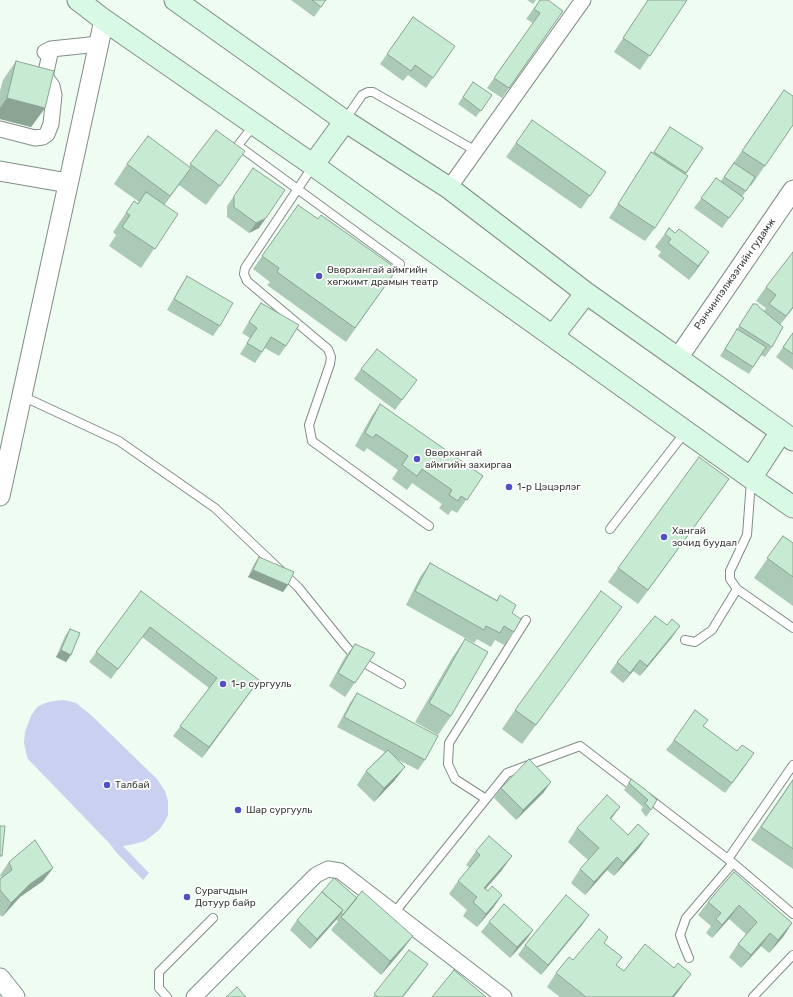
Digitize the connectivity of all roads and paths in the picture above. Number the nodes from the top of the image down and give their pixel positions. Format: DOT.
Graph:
graph roads {
  1 [pos="78,0"];
  2 [pos="175,0"];
  3 [pos="583,0"];
  4 [pos="104,20"];
  5 [pos="99,44"];
  6 [pos="345,121"];
  7 [pos="254,124"];
  8 [pos="0,129"];
  9 [pos="476,151"];
  10 [pos="313,165"];
  11 [pos="0,171"];
  12 [pos="68,183"];
  13 [pos="449,188"];
  14 [pos="298,189"];
  15 [pos="793,190"];
  16 [pos="400,264"];
  17 [pos="586,293"];
  18 [pos="553,336"];
  19 [pos="678,358"];
  20 [pos="22,396"];
  21 [pos="686,431"];
  22 [pos="787,436"];
  23 [pos="5,452"];
  24 [pos="751,478"];
  25 [pos="0,496"];
  26 [pos="793,507"];
  27 [pos="429,526"];
  28 [pos="610,529"];
  29 [pos="736,589"];
  30 [pos="526,620"];
  31 [pos="793,628"];
  32 [pos="685,640"];
  33 [pos="401,684"];
  34 [pos="793,765"];
  35 [pos="486,799"];
  36 [pos="730,861"];
  37 [pos="394,912"];
  38 [pos="793,914"];
  39 [pos="213,918"];
  40 [pos="793,956"];
  41 [pos="689,958"];
  42 [pos="0,978"];
  43 [pos="15,997"];
  44 [pos="167,997"];
  45 [pos="194,997"];
  46 [pos="504,997"];
  47 [pos="753,997"];
  1 -- 4 [label="main road"];
  2 -- 6 [label="main road"];
  3 -- 9 [label="street"];
  4 -- 5 [label="street"];
  4 -- 7 [label="main road"];
  5 -- 8 [label="street"];
  5 -- 12 [label="street"];
  6 -- 9 [label="lane"];
  6 -- 10 [label="main road"];
  6 -- 13 [label="main road"];
  7 -- 10 [label="main road"];
  7 -- 14 [label="lane"];
  9 -- 13 [label="street"];
  10 -- 14 [label="lane"];
  10 -- 18 [label="main road"];
  11 -- 12 [label="street"];
  12 -- 20 [label="street"];
  13 -- 17 [label="main road"];
  14 -- 16 [label="lane"];
  14 -- 27 [label="lane"];
  15 -- 19 [label="street, Рэнчинпэлжээгийн гудамж"];
  17 -- 18 [label="main road"];
  17 -- 19 [label="main road"];
  18 -- 21 [label="main road"];
  19 -- 22 [label="main road"];
  20 -- 23 [label="street"];
  20 -- 33 [label="lane"];
  21 -- 24 [label="main road"];
  21 -- 28 [label="lane"];
  22 -- 24 [label="main road"];
  23 -- 25 [label="street"];
  24 -- 26 [label="main road"];
  24 -- 29 [label="lane"];
  29 -- 31 [label="lane"];
  29 -- 32 [label="lane"];
  30 -- 35 [label="lane"];
  34 -- 36 [label="lane"];
  35 -- 36 [label="lane"];
  35 -- 37 [label="lane"];
  36 -- 38 [label="lane"];
  36 -- 41 [label="lane"];
  37 -- 45 [label="street"];
  37 -- 46 [label="street"];
  39 -- 44 [label="lane"];
  40 -- 47 [label="lane"];
  42 -- 43 [label="street"];
}
